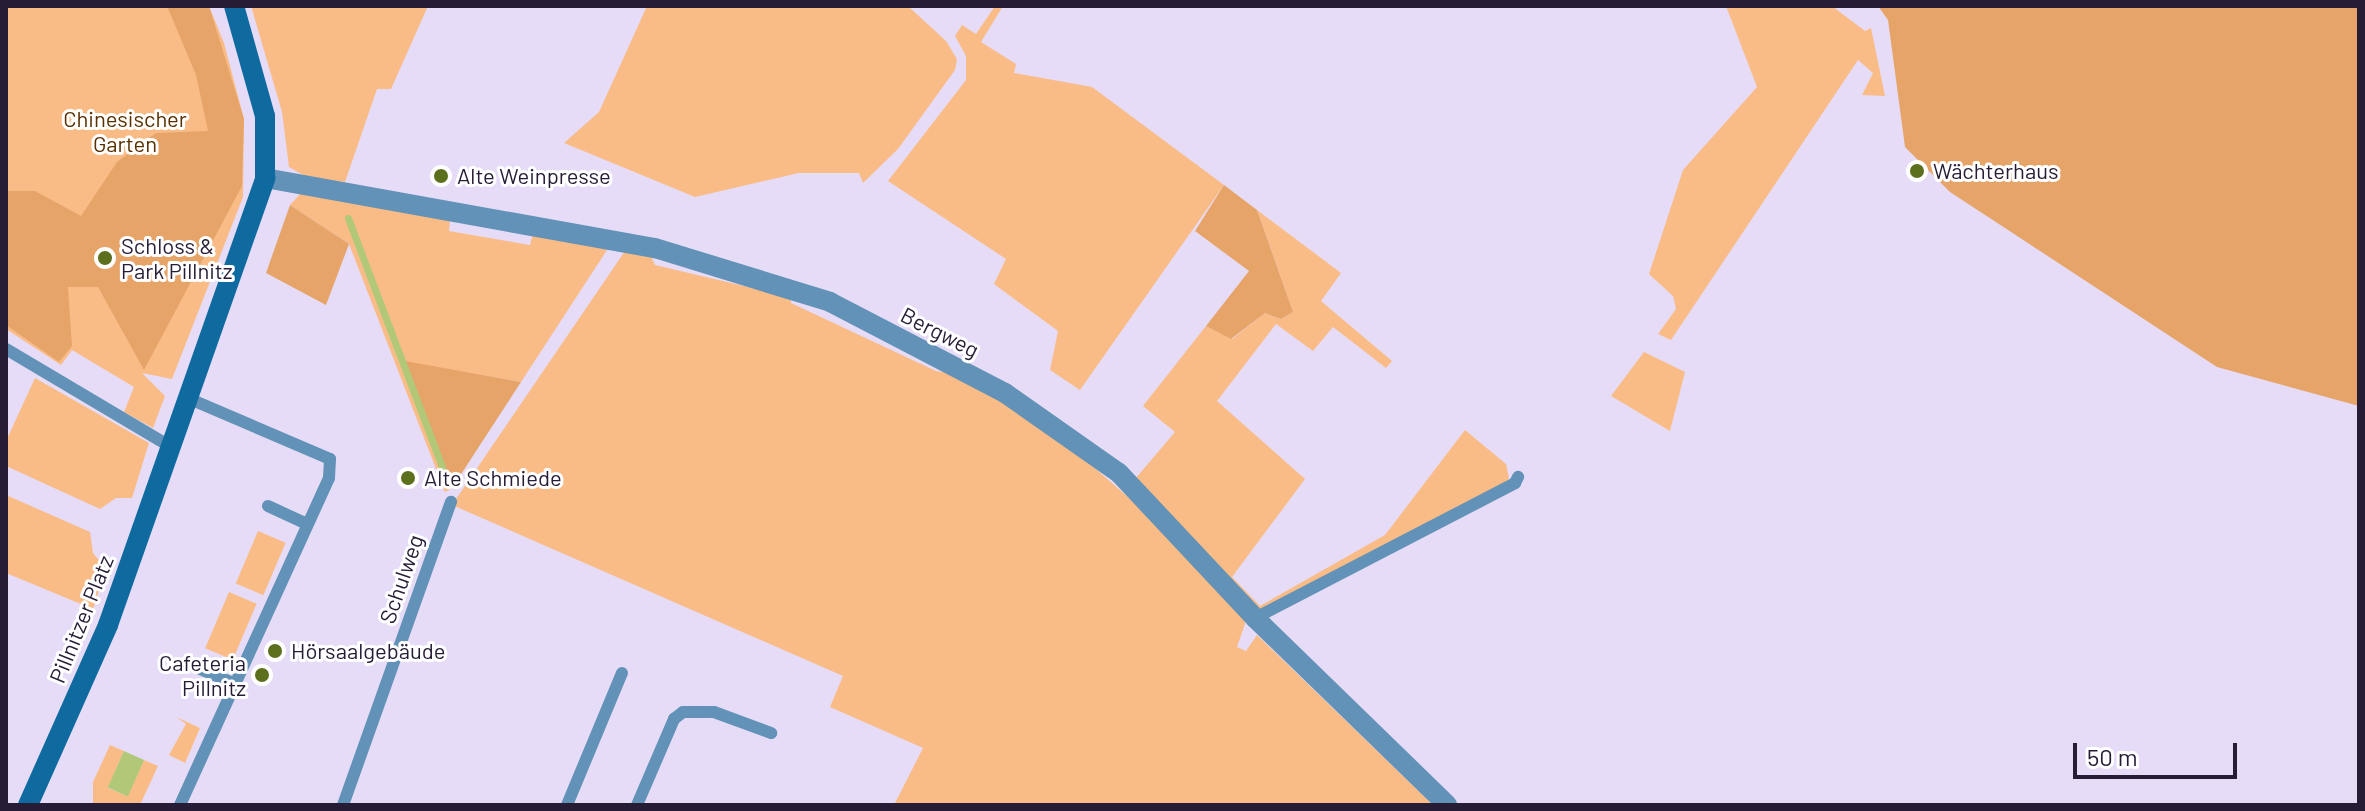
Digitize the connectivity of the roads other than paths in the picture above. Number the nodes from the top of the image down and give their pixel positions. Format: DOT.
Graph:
graph roads {
  1 [pos="234,6"];
  2 [pos="265,178"];
  3 [pos="6,349"];
  4 [pos="188,398"];
  5 [pos="171,447"];
  6 [pos="1518,477"];
  7 [pos="451,502"];
  8 [pos="268,506"];
  9 [pos="307,524"];
  10 [pos="1255,618"];
  11 [pos="193,666"];
  12 [pos="622,673"];
  13 [pos="233,683"];
  14 [pos="771,733"];
  15 [pos="28,805"];
  16 [pos="180,805"];
  17 [pos="343,805"];
  18 [pos="567,805"];
  19 [pos="637,805"];
  20 [pos="1447,805"];
  1 -- 2 [label="main road, Pillnitzer Platz"];
  2 -- 4 [label="main road, Pillnitzer Platz"];
  2 -- 10 [label="street, Bergweg"];
  3 -- 5 [label="lane"];
  4 -- 5 [label="main road, Pillnitzer Platz"];
  4 -- 9 [label="lane"];
  5 -- 15 [label="main road, Pillnitzer Platz"];
  6 -- 10 [label="lane"];
  7 -- 17 [label="lane, Schulweg"];
  8 -- 9 [label="lane"];
  9 -- 13 [label="lane"];
  10 -- 20 [label="street, Bergweg"];
  11 -- 13 [label="lane"];
  12 -- 18 [label="lane"];
  13 -- 16 [label="lane"];
  14 -- 19 [label="lane"];
}
